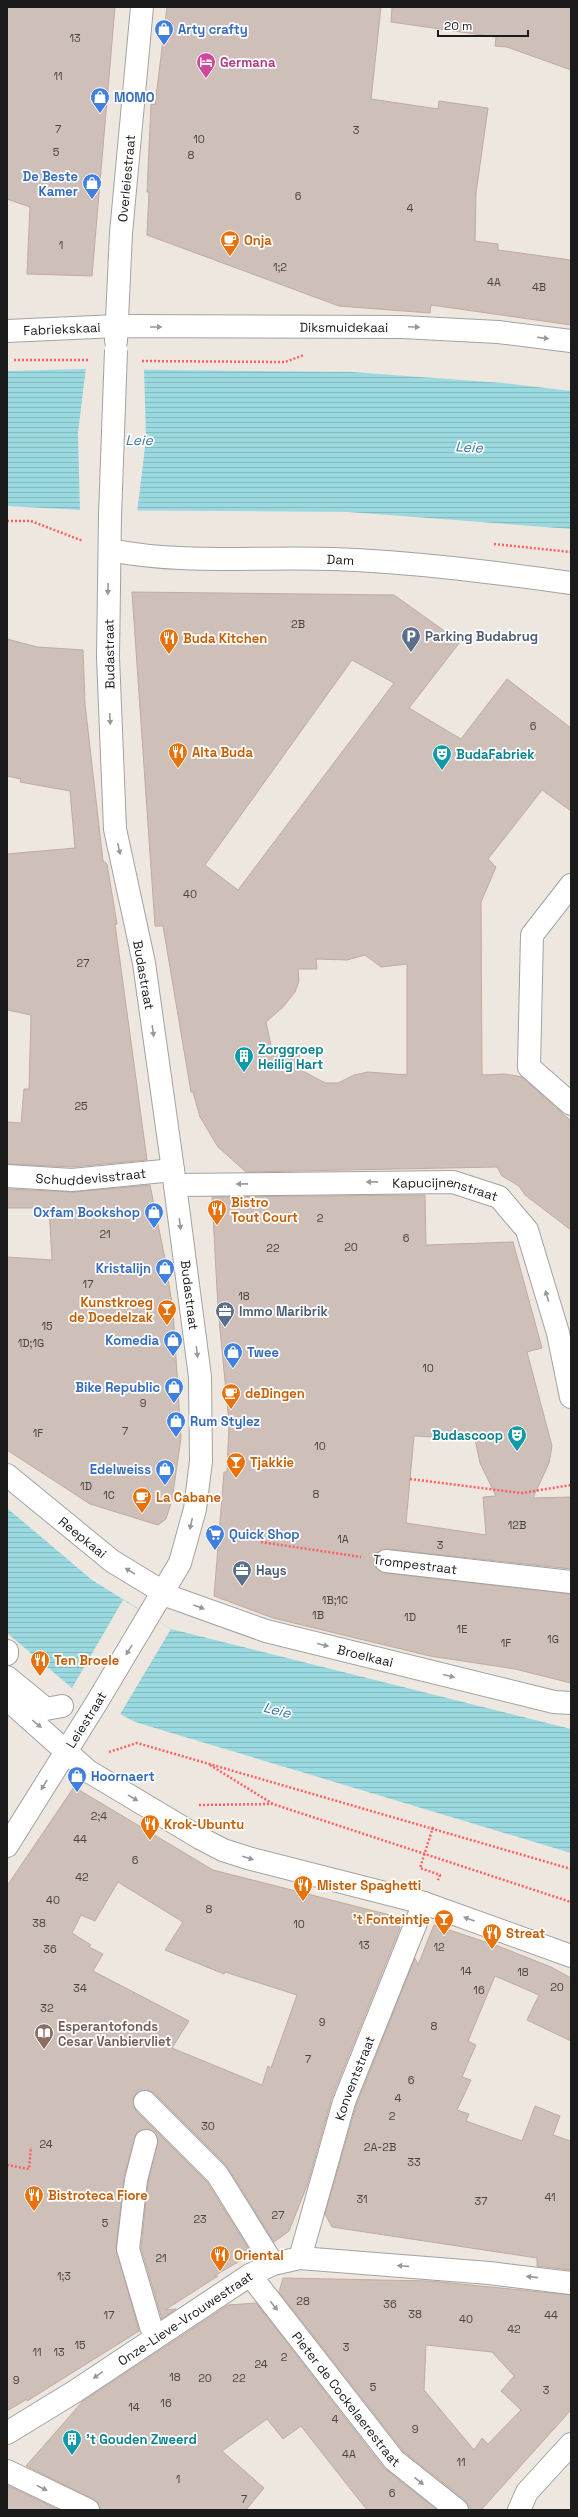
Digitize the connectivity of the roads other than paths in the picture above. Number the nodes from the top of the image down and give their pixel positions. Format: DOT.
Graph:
graph roads {
  1 [pos="142,7"];
  2 [pos="117,326"];
  3 [pos="7,331"];
  4 [pos="571,341"];
  5 [pos="116,350"];
  6 [pos="110,550"];
  7 [pos="571,583"];
  8 [pos="571,884"];
  9 [pos="571,1104"];
  10 [pos="7,1176"];
  11 [pos="174,1178"];
  12 [pos="564,1329"];
  13 [pos="571,1397"];
  14 [pos="7,1475"];
  15 [pos="386,1561"];
  16 [pos="571,1582"];
  17 [pos="163,1592"];
  18 [pos="7,1677"];
  19 [pos="7,1699"];
  20 [pos="571,1703"];
  21 [pos="62,1706"];
  22 [pos="66,1752"];
  23 [pos="7,1846"];
  24 [pos="424,1903"];
  25 [pos="571,1956"];
  26 [pos="145,2102"];
  27 [pos="146,2141"];
  28 [pos="300,2258"];
  29 [pos="273,2264"];
  30 [pos="250,2275"];
  31 [pos="571,2283"];
  32 [pos="156,2335"];
  33 [pos="7,2433"];
  34 [pos="571,2444"];
  35 [pos="7,2471"];
  36 [pos="88,2510"];
  37 [pos="457,2510"];
  38 [pos="519,2510"];
  1 -- 2 [label="street, Overleiestraat"];
  2 -- 3 [label="street, Fabriekskaai"];
  2 -- 4 [label="street, Diksmuidekaai, one-way"];
  2 -- 5 [label="street, Overleiestraat"];
  5 -- 6 [label="street, Budastraat, bridge"];
  6 -- 7 [label="street, Dam"];
  6 -- 11 [label="street, Budastraat, one-way"];
  8 -- 9 [label="street"];
  10 -- 11 [label="street, Schuddevisstraat"];
  12 -- 11 [label="street, Kapucijnenstraat, one-way"];
  11 -- 17 [label="street, Budastraat, one-way"];
  12 -- 13 [label="street, Kapucijnenstraat"];
  17 -- 14 [label="street, Reepkaai, one-way"];
  15 -- 16 [label="street, Trompestraat"];
  17 -- 20 [label="street, Broelkaai, one-way"];
  17 -- 22 [label="street, Leiestraat, one-way"];
  18 -- 21 [label="street"];
  19 -- 22 [label="street, one-way"];
  22 -- 23 [label="street, Leiestraat, one-way"];
  22 -- 24 [label="street, one-way"];
  25 -- 24 [label="street, one-way"];
  24 -- 28 [label="street, Konventstraat"];
  26 -- 29 [label="street"];
  27 -- 32 [label="street"];
  28 -- 29 [label="street, Onze-Lieve-Vrouwestraat"];
  31 -- 28 [label="street, Onze-Lieve-Vrouwestraat, one-way"];
  29 -- 30 [label="street, Onze-Lieve-Vrouwestraat"];
  30 -- 32 [label="street, Onze-Lieve-Vrouwestraat"];
  30 -- 37 [label="street, Pieter de Cockelaerestraat, one-way"];
  32 -- 33 [label="street, Onze-Lieve-Vrouwestraat, one-way"];
  34 -- 38 [label="street"];
  35 -- 36 [label="street, one-way"];
}
